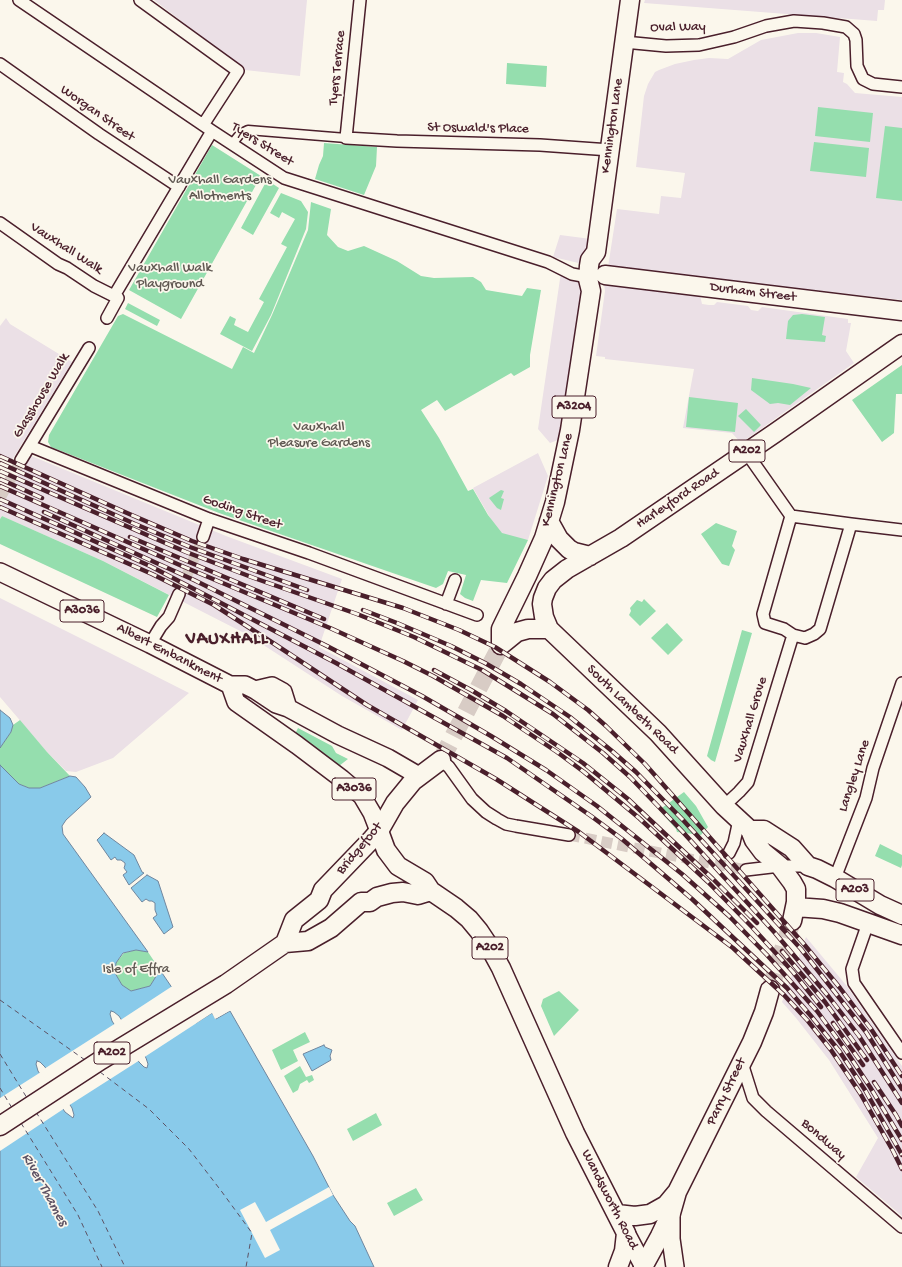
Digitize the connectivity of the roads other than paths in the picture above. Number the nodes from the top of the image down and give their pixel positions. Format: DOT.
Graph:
graph roads {
  1 [pos="19,0"];
  2 [pos="140,0"];
  3 [pos="360,0"];
  4 [pos="630,0"];
  5 [pos="624,42"];
  6 [pos="0,64"];
  7 [pos="902,87"];
  8 [pos="208,128"];
  9 [pos="346,138"];
  10 [pos="232,144"];
  11 [pos="610,150"];
  12 [pos="179,187"];
  13 [pos="0,223"];
  14 [pos="589,279"];
  15 [pos="116,297"];
  16 [pos="902,312"];
  17 [pos="107,318"];
  18 [pos="902,344"];
  19 [pos="89,348"];
  20 [pos="30,446"];
  21 [pos="746,452"];
  22 [pos="21,460"];
  23 [pos="791,516"];
  24 [pos="209,519"];
  25 [pos="549,521"];
  26 [pos="851,524"];
  27 [pos="902,530"];
  28 [pos="202,537"];
  29 [pos="590,556"];
  30 [pos="0,572"];
  31 [pos="455,580"];
  32 [pos="179,594"];
  33 [pos="446,604"];
  34 [pos="477,615"];
  35 [pos="549,629"];
  36 [pos="793,635"];
  37 [pos="150,644"];
  38 [pos="902,683"];
  39 [pos="230,685"];
  40 [pos="441,760"];
  41 [pos="419,776"];
  42 [pos="724,806"];
  43 [pos="745,825"];
  44 [pos="379,831"];
  45 [pos="569,835"];
  46 [pos="729,853"];
  47 [pos="780,866"];
  48 [pos="808,866"];
  49 [pos="746,870"];
  50 [pos="835,878"];
  51 [pos="431,891"];
  52 [pos="793,914"];
  53 [pos="902,915"];
  54 [pos="868,923"];
  55 [pos="902,935"];
  56 [pos="285,943"];
  57 [pos="770,990"];
  58 [pos="902,1053"];
  59 [pos="742,1063"];
  60 [pos="0,1126"];
  61 [pos="677,1192"];
  62 [pos="671,1213"];
  63 [pos="617,1214"];
  64 [pos="902,1228"];
  65 [pos="626,1233"];
  66 [pos="618,1267"];
  67 [pos="643,1267"];
  68 [pos="675,1267"];
  1 -- 8 [label="street, Tyers Street"];
  2 -- 8 [label="street"];
  3 -- 9 [label="street, Tyers Terrace"];
  4 -- 5 [label="highway, Kennington Lane"];
  5 -- 7 [label="street, Oval Way"];
  5 -- 11 [label="highway, Kennington Lane"];
  6 -- 12 [label="street, Worgan Street"];
  8 -- 10 [label="street, Tyers Street"];
  8 -- 12 [label="street"];
  9 -- 10 [label="street"];
  9 -- 11 [label="street, St Oswald's Place"];
  10 -- 14 [label="street, Tyers Street"];
  11 -- 14 [label="highway, Kennington Lane"];
  12 -- 15 [label="street"];
  13 -- 15 [label="street, Vauxhall Walk"];
  14 -- 16 [label="highway, Durham Street"];
  14 -- 25 [label="highway, Kennington Lane / A3204"];
  15 -- 17 [label="street"];
  18 -- 21 [label="highway, Harleyford Road / A202"];
  19 -- 20 [label="street, Glasshouse Walk"];
  20 -- 22 [label="street, Glasshouse Walk"];
  20 -- 24 [label="street, Goding Street"];
  21 -- 23 [label="street"];
  21 -- 29 [label="highway, Harleyford Road / A202"];
  23 -- 26 [label="street"];
  23 -- 36 [label="street"];
  24 -- 28 [label="street"];
  24 -- 33 [label="street, Goding Street"];
  25 -- 29 [label="highway"];
  25 -- 35 [label="highway, Kennington Lane / A3204"];
  26 -- 27 [label="street"];
  26 -- 36 [label="street"];
  29 -- 35 [label="highway, Harleyford Road / A202"];
  30 -- 37 [label="main road, Albert Embankment / A3036"];
  31 -- 33 [label="street"];
  32 -- 37 [label="street"];
  33 -- 34 [label="street, Goding Street"];
  35 -- 42 [label="highway, South Lambeth Road / A202"];
  36 -- 42 [label="street, Vauxhall Grove"];
  37 -- 39 [label="main road, Albert Embankment / A3036"];
  38 -- 50 [label="street, Langley Lane"];
  39 -- 41 [label="main road, Albert Embankment / A3036"];
  39 -- 44 [label="main road, Albert Embankment / A3036"];
  40 -- 41 [label="highway, Bridgefoot"];
  40 -- 45 [label="street"];
  41 -- 44 [label="highway, Bridgefoot"];
  42 -- 43 [label="highway, South Lambeth Road / A202"];
  43 -- 46 [label="street"];
  43 -- 47 [label="highway, South Lambeth Road / A202"];
  43 -- 48 [label="highway, A203"];
  44 -- 51 [label="highway, A202"];
  44 -- 56 [label="highway, Bridgefoot"];
  47 -- 48 [label="street"];
  47 -- 49 [label="street"];
  47 -- 52 [label="highway, South Lambeth Road / A202"];
  48 -- 50 [label="highway, A203"];
  50 -- 53 [label="highway, A203"];
  51 -- 56 [label="highway, A202"];
  51 -- 63 [label="highway, Wandsworth Road / A202"];
  52 -- 54 [label="highway, South Lambeth Road / A203"];
  54 -- 55 [label="highway, South Lambeth Road / A203"];
  54 -- 58 [label="street"];
  56 -- 60 [label="highway, A202"];
  57 -- 59 [label="highway, Parry Street"];
  59 -- 61 [label="highway, Parry Street"];
  59 -- 64 [label="street, Bondway"];
  61 -- 62 [label="highway, Parry Street"];
  61 -- 63 [label="highway, Parry Street"];
  62 -- 67 [label="highway, Parry Street"];
  62 -- 68 [label="main road"];
  63 -- 65 [label="highway, Wandsworth Road / A202"];
  65 -- 66 [label="highway"];
  65 -- 67 [label="main road, Wandsworth Road"];
}
